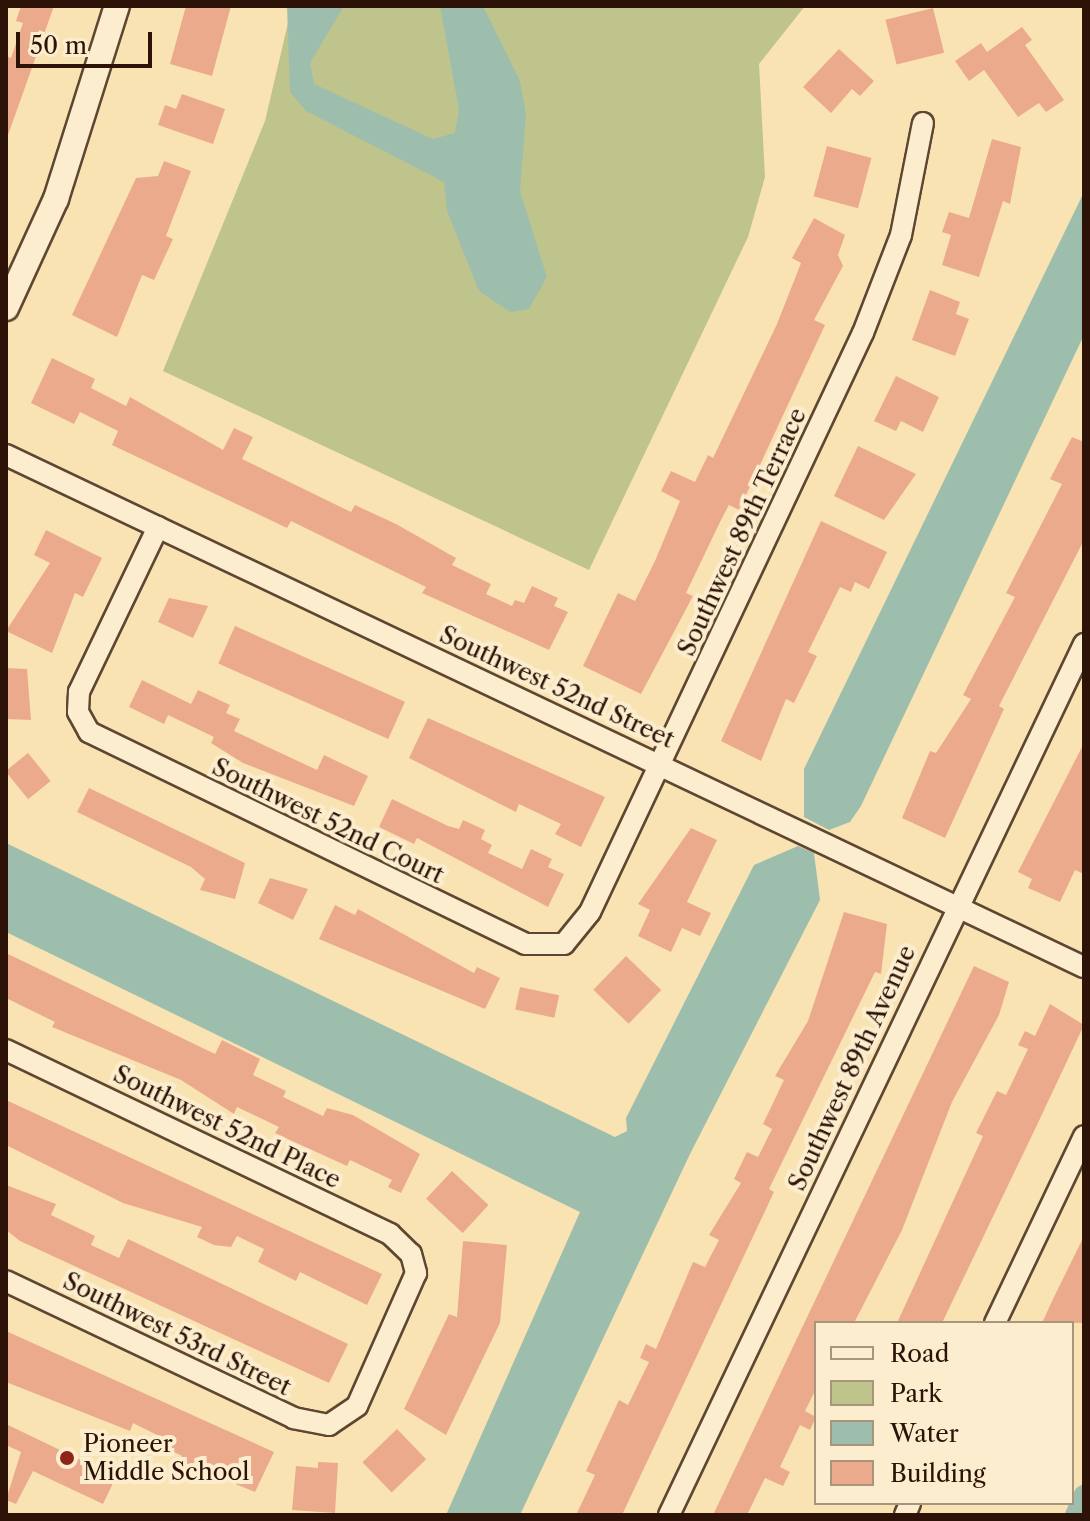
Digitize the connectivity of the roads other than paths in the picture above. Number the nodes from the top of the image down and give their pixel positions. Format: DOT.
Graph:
graph roads {
  1 [pos="117,6"];
  2 [pos="923,123"];
  3 [pos="6,308"];
  4 [pos="6,455"];
  5 [pos="158,527"];
  6 [pos="1084,644"];
  7 [pos="661,765"];
  8 [pos="957,906"];
  9 [pos="564,944"];
  10 [pos="1084,967"];
  11 [pos="6,1050"];
  12 [pos="1084,1136"];
  13 [pos="6,1281"];
  14 [pos="996,1321"];
  15 [pos="329,1425"];
  16 [pos="669,1515"];
  1 -- 3 [label="street"];
  2 -- 7 [label="street, Southwest 89th Terrace"];
  4 -- 5 [label="street, Southwest 52nd Street"];
  5 -- 7 [label="street, Southwest 52nd Street"];
  5 -- 9 [label="street, Southwest 52nd Court"];
  6 -- 8 [label="street, Southwest 89th Avenue"];
  7 -- 8 [label="street, Southwest 52nd Street"];
  7 -- 9 [label="street, Southwest 89th Terrace"];
  8 -- 10 [label="street, Southwest 52nd Street"];
  8 -- 16 [label="street, Southwest 89th Avenue"];
  11 -- 15 [label="street, Southwest 52nd Place"];
  12 -- 14 [label="street"];
  13 -- 15 [label="street, Southwest 53rd Street"];
}
